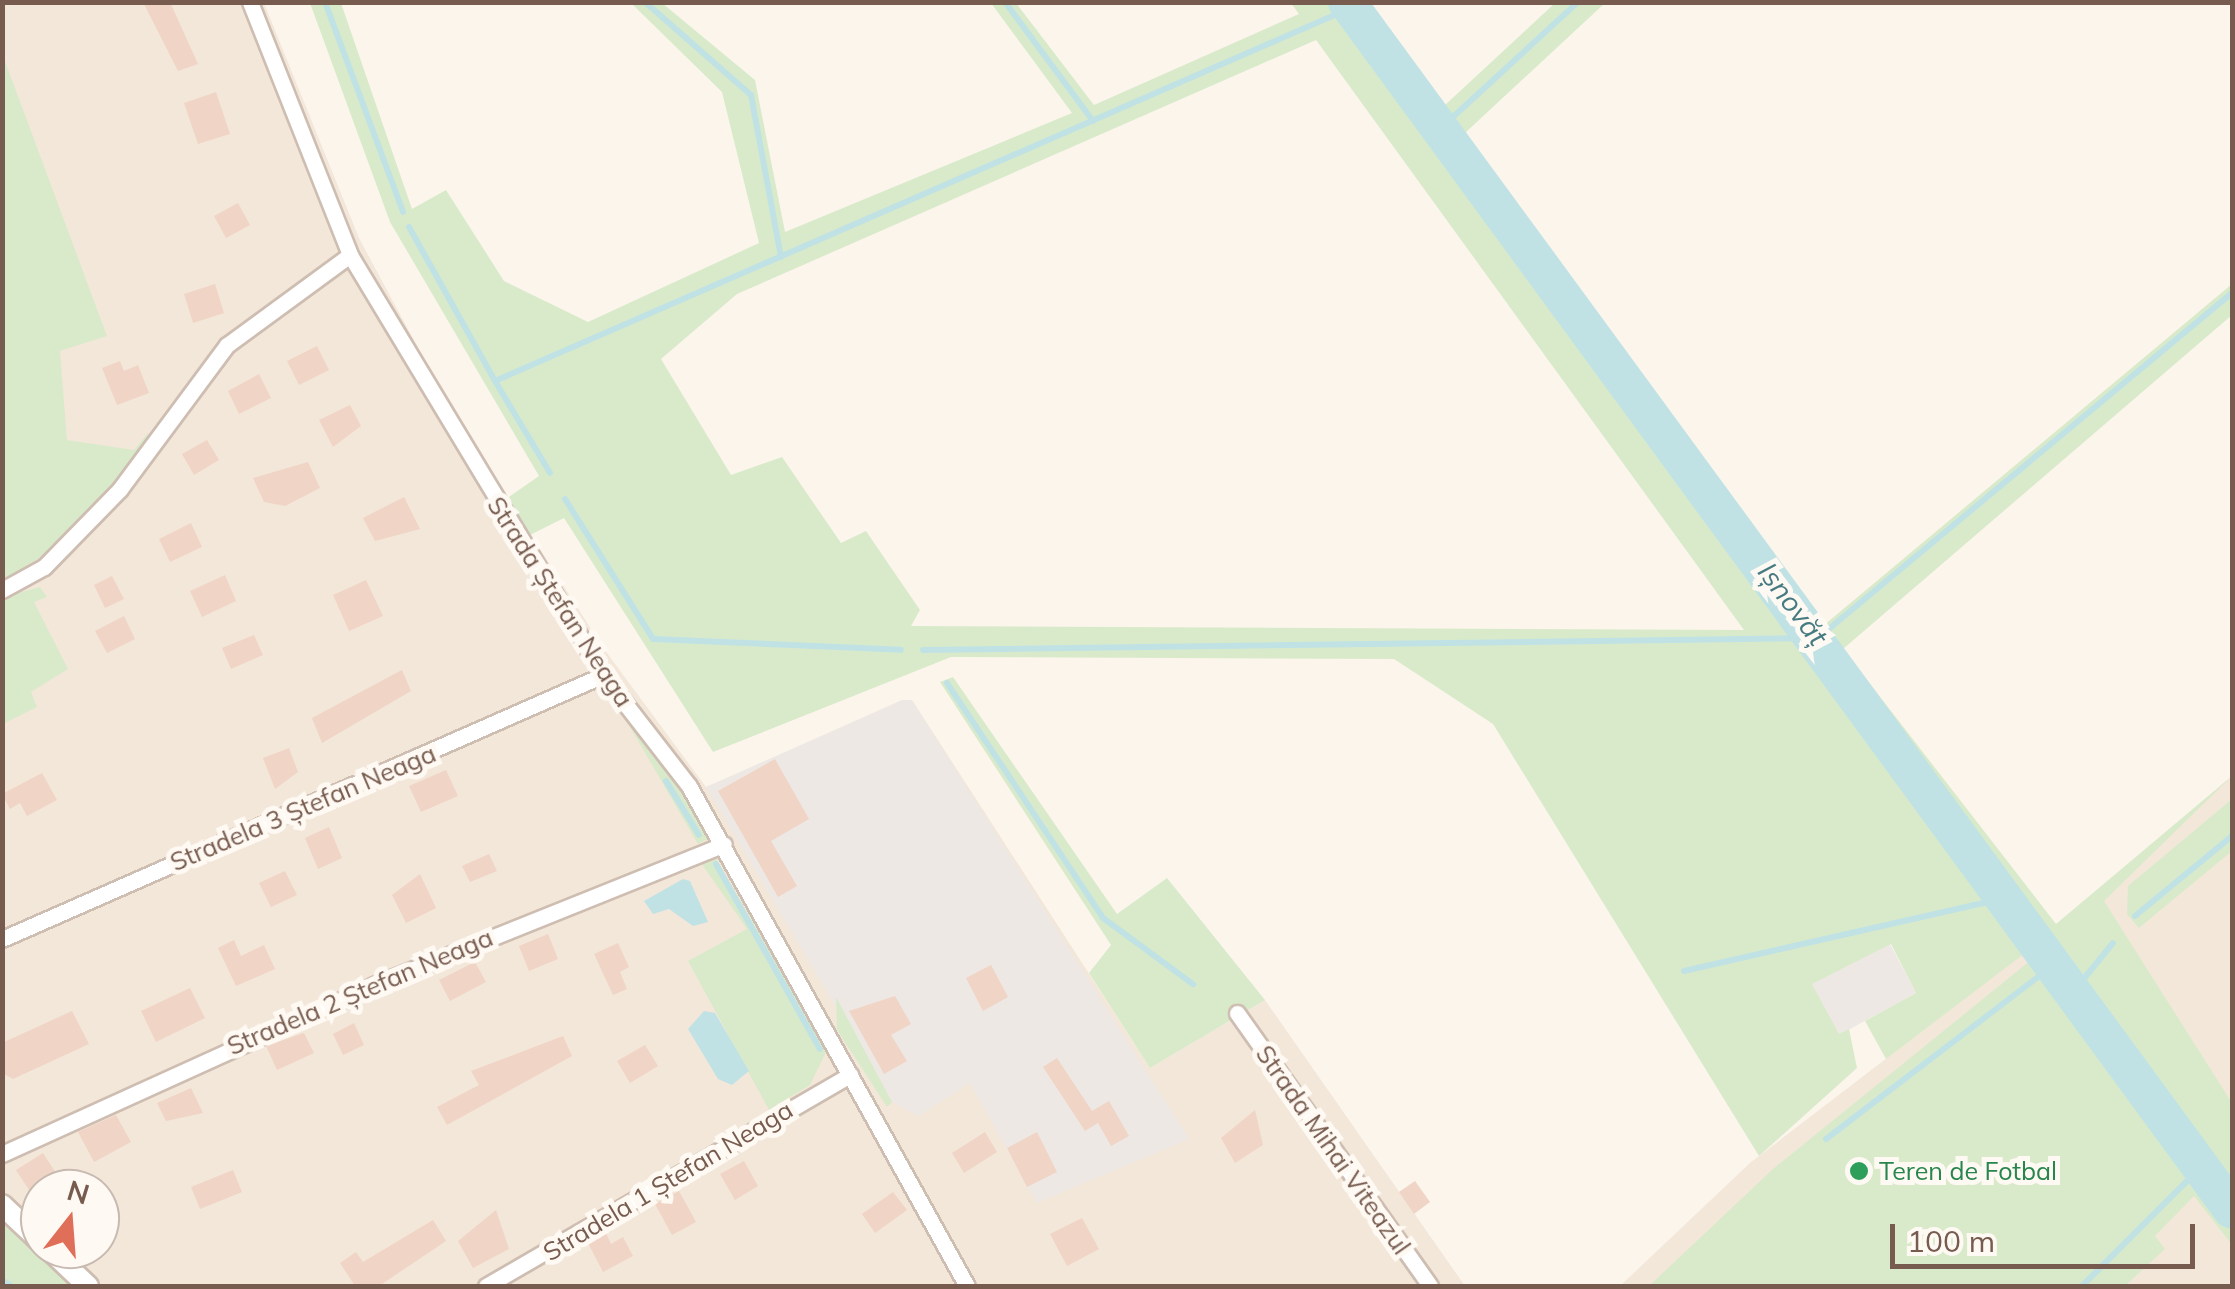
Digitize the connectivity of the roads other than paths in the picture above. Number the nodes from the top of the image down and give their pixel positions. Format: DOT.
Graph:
graph roads {
  1 [pos="250,2"];
  2 [pos="350,255"];
  3 [pos="2,590"];
  4 [pos="603,675"];
  5 [pos="724,844"];
  6 [pos="2,939"];
  7 [pos="1237,1013"];
  8 [pos="850,1075"];
  9 [pos="2,1154"];
  10 [pos="70,1269"];
  11 [pos="88,1286"];
  12 [pos="486,1286"];
  13 [pos="967,1286"];
  14 [pos="1430,1286"];
  1 -- 2 [label="street, Strada Ștefan Neaga"];
  2 -- 3 [label="street"];
  2 -- 4 [label="street, Strada Ștefan Neaga"];
  4 -- 5 [label="street, Strada Ștefan Neaga"];
  4 -- 6 [label="street, Stradela 3 Ștefan Neaga"];
  5 -- 8 [label="street, Strada Ștefan Neaga"];
  5 -- 9 [label="street, Stradela 2 Ștefan Neaga"];
  7 -- 14 [label="street, Strada Mihai Viteazul"];
  8 -- 12 [label="street, Stradela 1 Ștefan Neaga"];
  8 -- 13 [label="street, Strada Ștefan Neaga"];
  10 -- 11 [label="street"];
}
